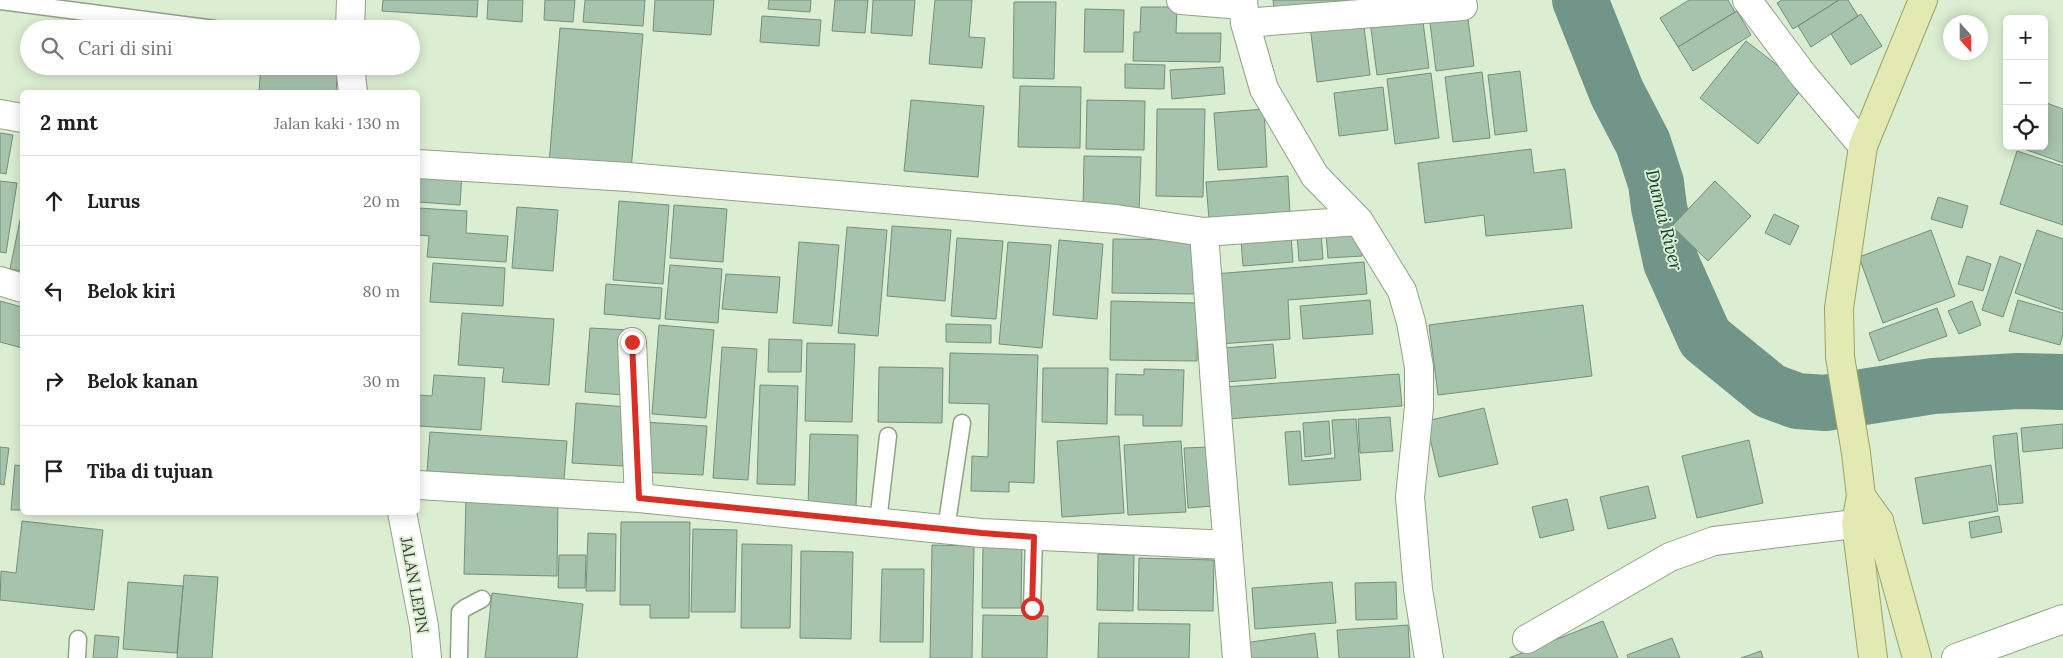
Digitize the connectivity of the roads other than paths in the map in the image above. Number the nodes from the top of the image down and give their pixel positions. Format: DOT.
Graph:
graph roads {
  1 [pos="351,0"];
  2 [pos="1181,0"];
  3 [pos="1747,0"];
  4 [pos="1923,0"];
  5 [pos="0,1"];
  6 [pos="1464,6"];
  7 [pos="1243,9"];
  8 [pos="146,20"];
  9 [pos="350,20"];
  10 [pos="351,75"];
  11 [pos="353,90"];
  12 [pos="0,114"];
  13 [pos="20,118"];
  14 [pos="1863,146"];
  15 [pos="420,164"];
  16 [pos="1359,221"];
  17 [pos="1204,232"];
  18 [pos="0,281"];
  19 [pos="20,287"];
  20 [pos="632,342"];
  21 [pos="962,423"];
  22 [pos="888,436"];
  23 [pos="420,485"];
  24 [pos="639,498"];
  25 [pos="403,515"];
  26 [pos="878,522"];
  27 [pos="1868,522"];
  28 [pos="946,529"];
  29 [pos="1034,537"];
  30 [pos="1228,545"];
  31 [pos="482,599"];
  32 [pos="1032,608"];
  33 [pos="2063,619"];
  34 [pos="78,638"];
  35 [pos="1528,639"];
  36 [pos="77,658"];
  37 [pos="427,658"];
  38 [pos="459,658"];
  39 [pos="1237,658"];
  40 [pos="1428,658"];
  41 [pos="1873,658"];
  42 [pos="1917,658"];
  43 [pos="1956,658"];
  1 -- 9 [label="street"];
  2 -- 7 [label="street"];
  3 -- 14 [label="street"];
  4 -- 14 [label="main road"];
  5 -- 8 [label="lane"];
  6 -- 7 [label="street"];
  7 -- 16 [label="street"];
  10 -- 11 [label="street"];
  12 -- 13 [label="street"];
  14 -- 27 [label="main road"];
  15 -- 17 [label="street"];
  16 -- 17 [label="street"];
  16 -- 40 [label="street"];
  17 -- 30 [label="street"];
  18 -- 19 [label="street"];
  20 -- 24 [label="street"];
  21 -- 28 [label="lane"];
  22 -- 26 [label="lane"];
  23 -- 24 [label="street"];
  24 -- 26 [label="street"];
  25 -- 37 [label="street, JALAN LEPIN"];
  26 -- 28 [label="street"];
  27 -- 35 [label="street"];
  27 -- 41 [label="main road"];
  27 -- 42 [label="main road"];
  28 -- 29 [label="street"];
  29 -- 30 [label="street"];
  29 -- 32 [label="lane"];
  30 -- 39 [label="street"];
  31 -- 38 [label="lane"];
  33 -- 43 [label="street"];
  34 -- 36 [label="lane"];
}
